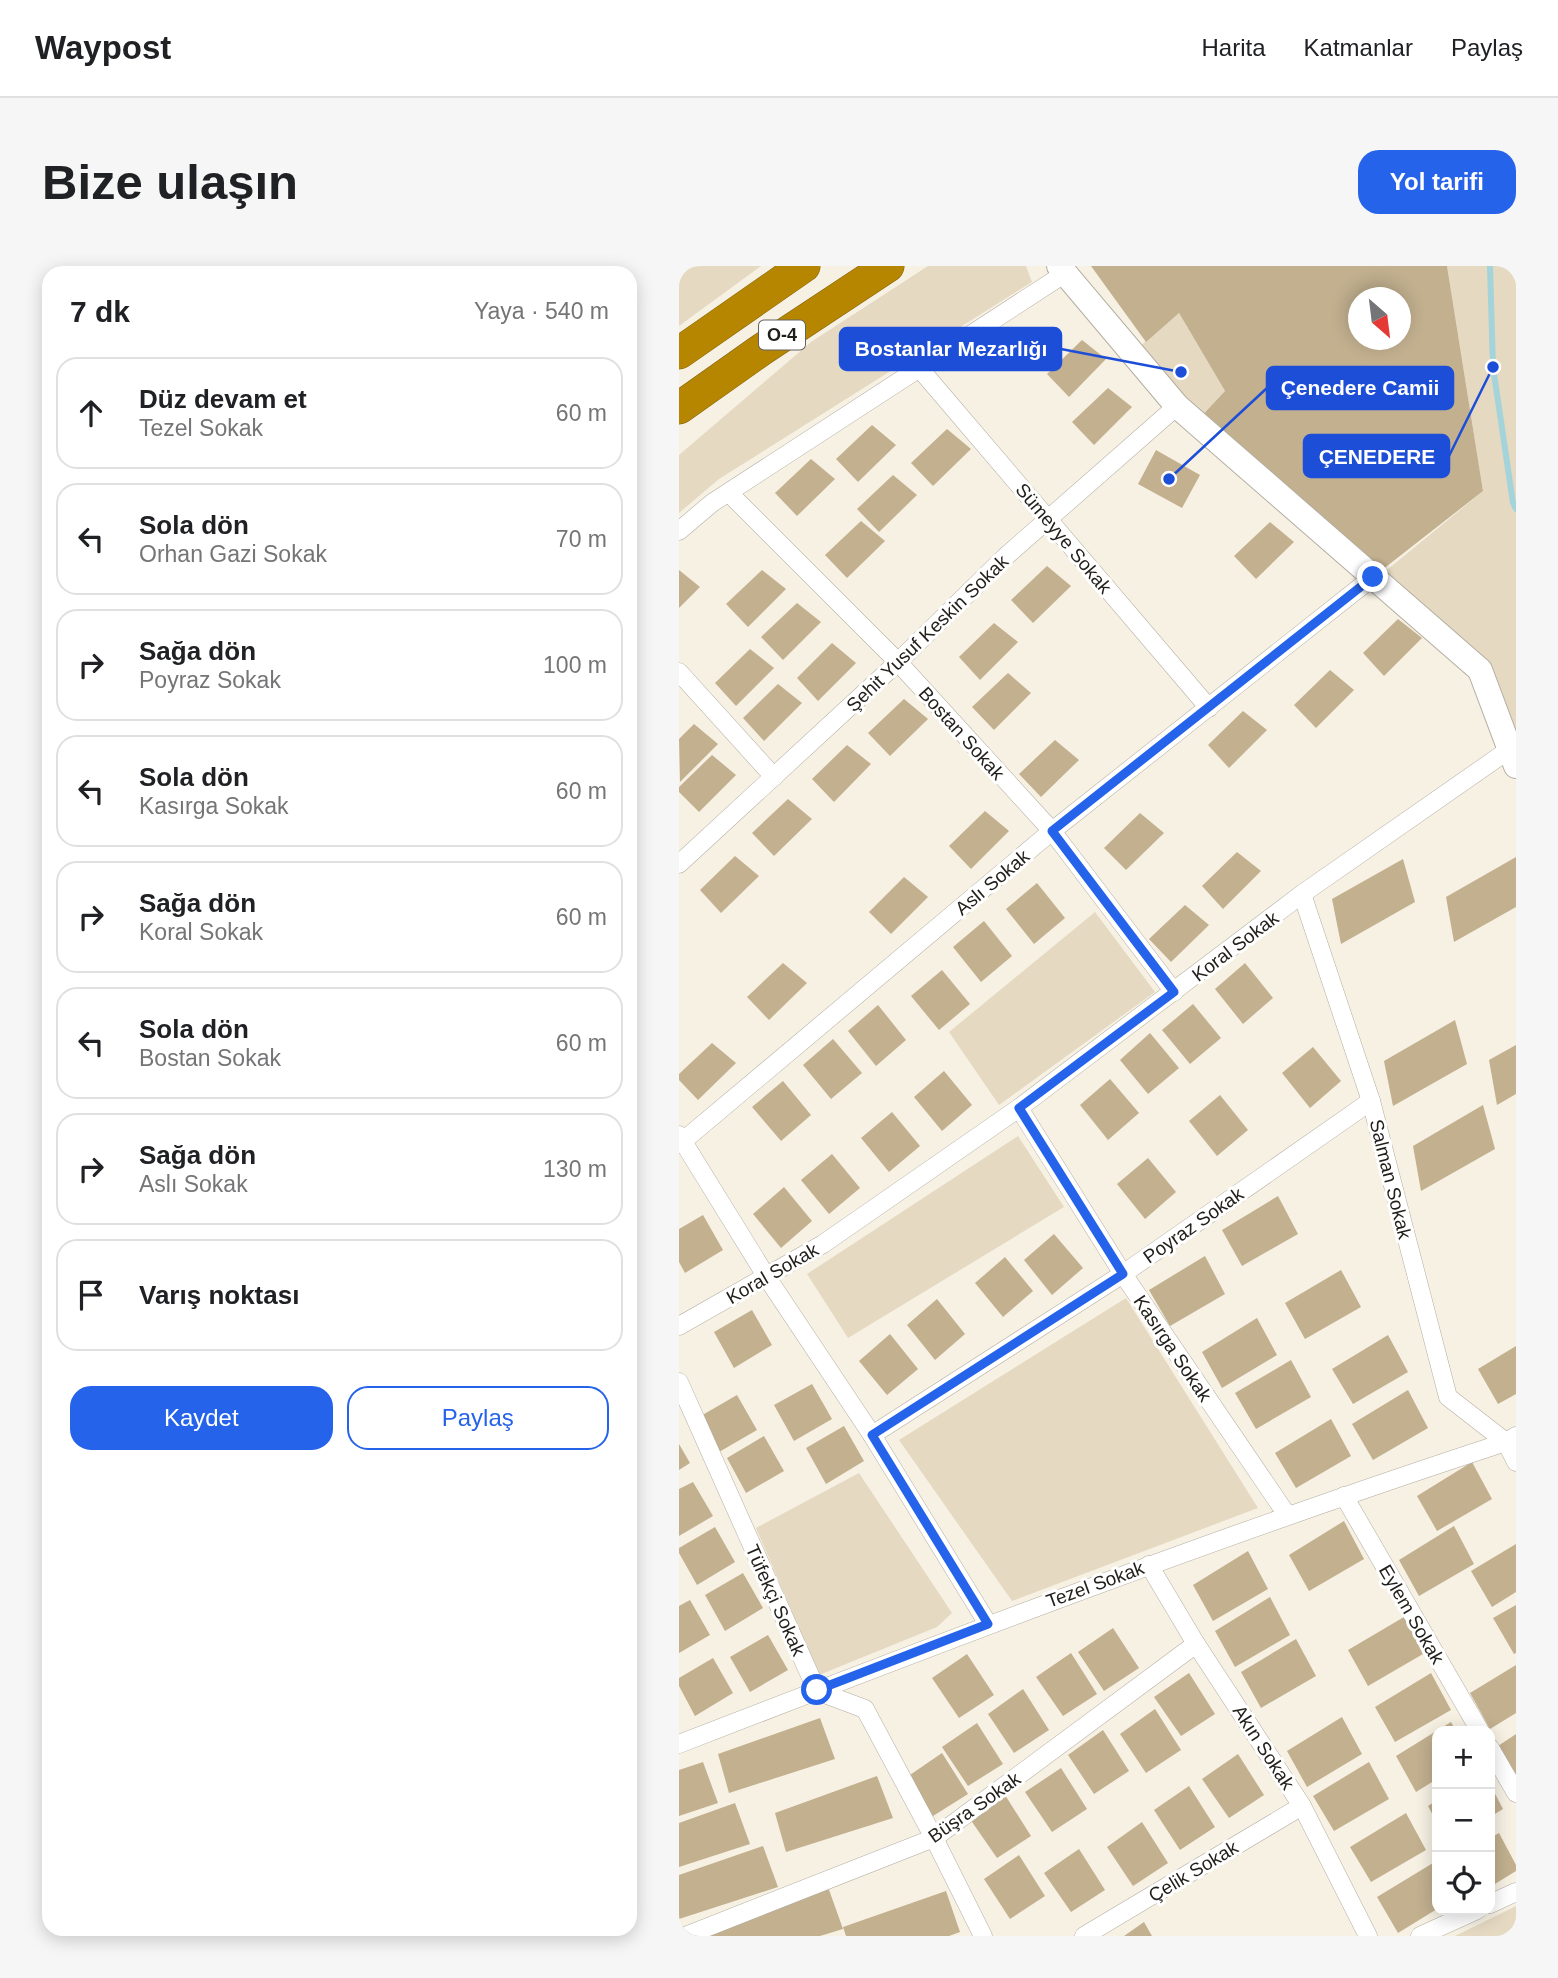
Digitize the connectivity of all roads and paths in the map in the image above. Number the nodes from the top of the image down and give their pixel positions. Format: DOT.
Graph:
graph roads {
  1 [pos="804,266"];
  2 [pos="888,266"];
  3 [pos="1061,270"];
  4 [pos="679,353"];
  5 [pos="919,369"];
  6 [pos="1177,406"];
  7 [pos="679,408"];
  8 [pos="729,493"];
  9 [pos="1048,520"];
  10 [pos="679,531"];
  11 [pos="1373,577"];
  12 [pos="898,662"];
  13 [pos="679,671"];
  14 [pos="1209,708"];
  15 [pos="1513,758"];
  16 [pos="774,777"];
  17 [pos="1052,831"];
  18 [pos="679,863"];
  19 [pos="1302,894"];
  20 [pos="1174,992"];
  21 [pos="1371,1101"];
  22 [pos="1019,1108"];
  23 [pos="681,1138"];
  24 [pos="1123,1274"];
  25 [pos="766,1276"];
  26 [pos="679,1326"];
  27 [pos="679,1382"];
  28 [pos="872,1435"];
  29 [pos="1511,1439"];
  30 [pos="1516,1462"];
  31 [pos="1343,1496"];
  32 [pos="1287,1515"];
  33 [pos="1149,1564"];
  34 [pos="988,1624"];
  35 [pos="1196,1644"];
  36 [pos="817,1690"];
  37 [pos="1477,1726"];
  38 [pos="679,1744"];
  39 [pos="1495,1757"];
  40 [pos="1516,1793"];
  41 [pos="1303,1806"];
  42 [pos="934,1838"];
  43 [pos="1516,1892"];
  44 [pos="1495,1902"];
  45 [pos="1466,1915"];
  46 [pos="685,1936"];
  47 [pos="983,1936"];
  48 [pos="1084,1936"];
  49 [pos="1368,1936"];
  50 [pos="1420,1936"];
  1 -- 4 [label="highway, O-4"];
  2 -- 7 [label="highway, O-4"];
  3 -- 5 [label="street"];
  3 -- 6 [label="street"];
  5 -- 8 [label="street"];
  5 -- 9 [label="street, Sümeyye Sokak"];
  6 -- 9 [label="street, Şehit Yusuf Keskin Sokak"];
  6 -- 11 [label="street"];
  8 -- 10 [label="street"];
  8 -- 12 [label="street, Bostan Sokak"];
  9 -- 12 [label="street, Şehit Yusuf Keskin Sokak"];
  9 -- 14 [label="street, Sümeyye Sokak"];
  11 -- 14 [label="street, Aslı Sokak"];
  11 -- 15 [label="street"];
  12 -- 16 [label="street, Şehit Yusuf Keskin Sokak"];
  12 -- 17 [label="street, Bostan Sokak"];
  13 -- 16 [label="street"];
  14 -- 17 [label="street, Aslı Sokak"];
  15 -- 19 [label="street, Koral Sokak"];
  16 -- 18 [label="street, Şehit Yusuf Keskin Sokak"];
  17 -- 20 [label="street, Bostan Sokak"];
  17 -- 23 [label="street, Aslı Sokak"];
  19 -- 20 [label="street, Koral Sokak"];
  19 -- 21 [label="street, Salman Sokak"];
  20 -- 22 [label="street, Koral Sokak"];
  21 -- 24 [label="street, Poyraz Sokak"];
  21 -- 29 [label="street, Salman Sokak"];
  22 -- 24 [label="street, Kasırga Sokak"];
  22 -- 25 [label="street, Koral Sokak"];
  23 -- 25 [label="street"];
  24 -- 28 [label="street, Poyraz Sokak"];
  24 -- 32 [label="street, Kasırga Sokak"];
  25 -- 26 [label="street, Koral Sokak"];
  25 -- 28 [label="street"];
  27 -- 36 [label="street, Tüfekçi Sokak"];
  28 -- 34 [label="street"];
  29 -- 30 [label="street"];
  29 -- 31 [label="street, Tezel Sokak"];
  31 -- 32 [label="street, Tezel Sokak"];
  31 -- 37 [label="street, Eylem Sokak"];
  32 -- 33 [label="street, Tezel Sokak"];
  33 -- 34 [label="street, Tezel Sokak"];
  33 -- 35 [label="street, Akın Sokak"];
  34 -- 36 [label="street, Tezel Sokak"];
  35 -- 41 [label="street, Akın Sokak"];
  35 -- 42 [label="street, Büşra Sokak"];
  36 -- 38 [label="street, Tezel Sokak"];
  36 -- 42 [label="street"];
  39 -- 40 [label="street"];
  41 -- 48 [label="street, Çelik Sokak"];
  41 -- 49 [label="street, Akın Sokak"];
  42 -- 46 [label="street, Büşra Sokak"];
  42 -- 47 [label="street"];
  43 -- 44 [label="street"];
  45 -- 50 [label="street"];
}
